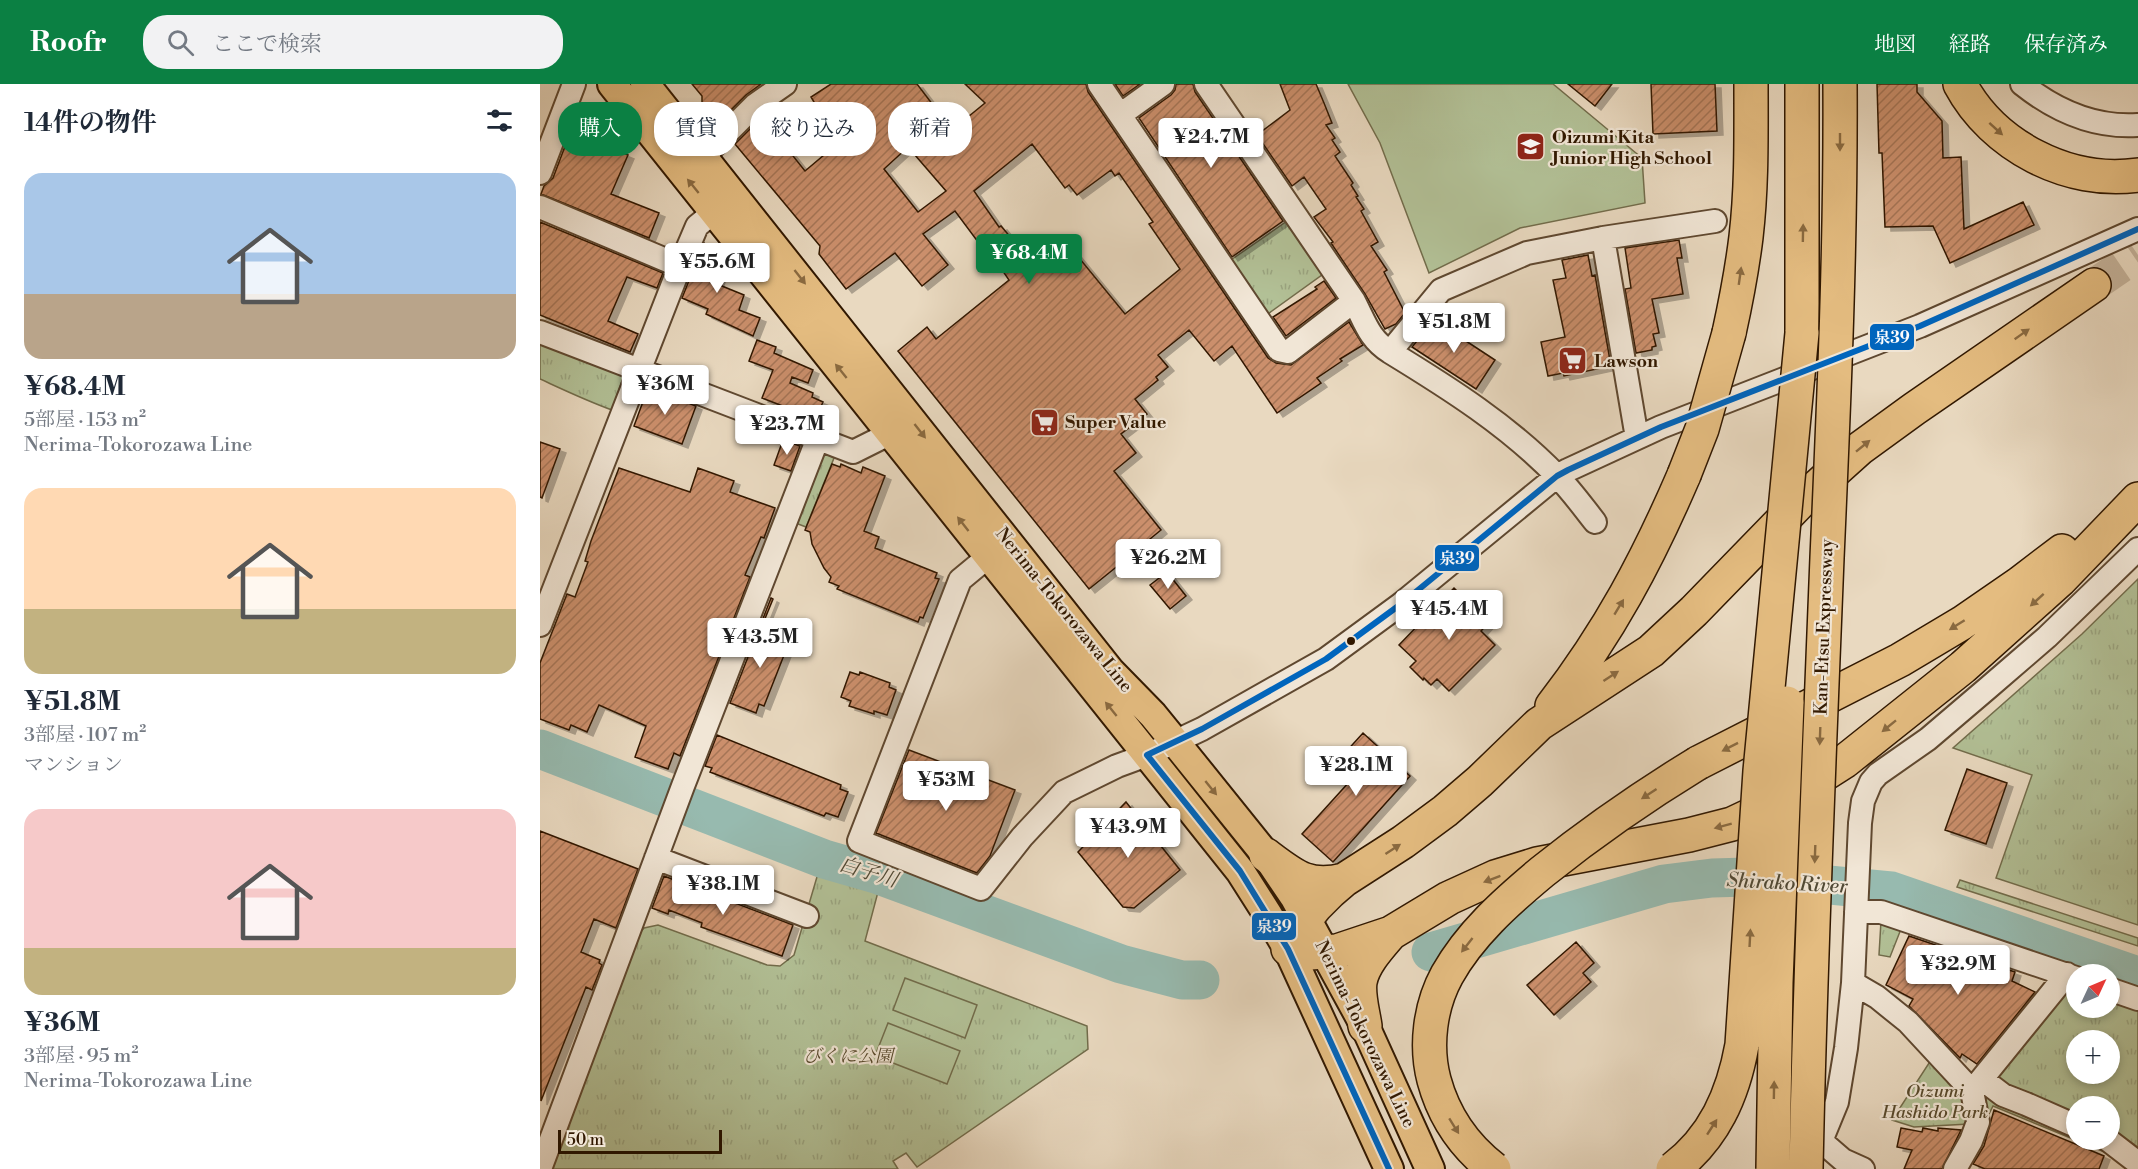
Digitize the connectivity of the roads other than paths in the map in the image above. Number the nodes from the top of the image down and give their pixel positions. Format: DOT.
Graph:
graph roads {
  1 [pos="574,84"];
  2 [pos="612,84"];
  3 [pos="645,84"];
  4 [pos="785,84"];
  5 [pos="1099,84"];
  6 [pos="1162,84"];
  7 [pos="1206,84"];
  8 [pos="1751,84"];
  9 [pos="1802,84"];
  10 [pos="1840,84"];
  11 [pos="1960,84"];
  12 [pos="2022,84"];
  13 [pos="1120,115"];
  14 [pos="2138,125"];
  15 [pos="703,157"];
  16 [pos="540,173"];
  17 [pos="2138,175"];
  18 [pos="540,207"];
  19 [pos="714,212"];
  20 [pos="1715,221"];
  21 [pos="2138,230"];
  22 [pos="1603,238"];
  23 [pos="680,266"];
  24 [pos="2094,285"];
  25 [pos="1354,301"];
  26 [pos="540,332"];
  27 [pos="1802,333"];
  28 [pos="1390,352"];
  29 [pos="638,369"];
  30 [pos="891,433"];
  31 [pos="818,438"];
  32 [pos="1637,438"];
  33 [pos="1557,476"];
  34 [pos="2138,489"];
  35 [pos="2138,499"];
  36 [pos="1595,522"];
  37 [pos="2138,549"];
  38 [pos="989,556"];
  39 [pos="540,625"];
  40 [pos="1539,724"];
  41 [pos="1175,742"];
  42 [pos="1147,755"];
  43 [pos="658,854"];
  44 [pos="1266,855"];
  45 [pos="1344,880"];
  46 [pos="1856,907"];
  47 [pos="807,916"];
  48 [pos="1306,918"];
  49 [pos="1390,933"];
  50 [pos="1288,949"];
  51 [pos="1326,953"];
  52 [pos="2066,974"];
  53 [pos="2066,982"];
  54 [pos="1853,983"];
  55 [pos="2120,993"];
  56 [pos="2138,999"];
  57 [pos="1365,1026"];
  58 [pos="1977,1085"];
  59 [pos="2066,1122"];
  60 [pos="2120,1149"];
  61 [pos="1814,1155"];
  62 [pos="2138,1163"];
  63 [pos="540,1169"];
  64 [pos="1389,1169"];
  65 [pos="1430,1169"];
  66 [pos="1494,1169"];
  67 [pos="1673,1169"];
  68 [pos="1771,1169"];
  69 [pos="1822,1169"];
  70 [pos="1863,1169"];
  71 [pos="1955,1169"];
  1 -- 16 [label="street"];
  19 -- 2 [label="main road, Nerima-Tokorozawa Line, one-way"];
  3 -- 15 [label="main road, Nerima-Tokorozawa Line"];
  4 -- 15 [label="street"];
  5 -- 13 [label="street"];
  6 -- 13 [label="street"];
  7 -- 25 [label="street"];
  40 -- 8 [label="highway, one-way, bridge"];
  27 -- 9 [label="highway, Kan-Etsu Expressway, one-way"];
  10 -- 61 [label="highway, Kan-Etsu Expressway, one-way, bridge"];
  11 -- 17 [label="highway, one-way"];
  12 -- 14 [label="street"];
  13 -- 25 [label="street"];
  15 -- 41 [label="main road, Nerima-Tokorozawa Line, one-way"];
  18 -- 23 [label="street"];
  19 -- 23 [label="street"];
  30 -- 19 [label="main road, Nerima-Tokorozawa Line, one-way"];
  20 -- 22 [label="street"];
  21 -- 32 [label="street"];
  22 -- 28 [label="street"];
  22 -- 32 [label="street"];
  23 -- 29 [label="street"];
  40 -- 24 [label="highway, one-way"];
  25 -- 28 [label="street"];
  26 -- 29 [label="street"];
  67 -- 27 [label="highway, one-way, bridge"];
  68 -- 27 [label="highway, Kan-Etsu Expressway, one-way, bridge"];
  28 -- 33 [label="street"];
  29 -- 31 [label="street"];
  29 -- 39 [label="street"];
  30 -- 31 [label="street"];
  38 -- 30 [label="main road, Nerima-Tokorozawa Line, one-way"];
  31 -- 43 [label="street"];
  32 -- 33 [label="street"];
  33 -- 36 [label="street"];
  33 -- 41 [label="street"];
  34 -- 66 [label="highway, one-way, bridge"];
  35 -- 49 [label="highway, one-way"];
  37 -- 46 [label="street"];
  42 -- 38 [label="main road, Nerima-Tokorozawa Line, one-way"];
  38 -- 42 [label="street"];
  45 -- 40 [label="highway, one-way"];
  41 -- 42 [label="street"];
  41 -- 44 [label="main road, Nerima-Tokorozawa Line, one-way"];
  42 -- 50 [label="main road, Nerima-Tokorozawa Line"];
  43 -- 47 [label="street"];
  43 -- 63 [label="street"];
  44 -- 45 [label="highway"];
  44 -- 48 [label="main road, Nerima-Tokorozawa Line"];
  45 -- 48 [label="highway"];
  46 -- 52 [label="street"];
  46 -- 54 [label="street"];
  48 -- 50 [label="highway"];
  48 -- 51 [label="main road, Nerima-Tokorozawa Line"];
  49 -- 51 [label="highway"];
  49 -- 57 [label="highway"];
  50 -- 51 [label="highway"];
  50 -- 64 [label="main road, Nerima-Tokorozawa Line"];
  51 -- 57 [label="main road, Nerima-Tokorozawa Line"];
  53 -- 58 [label="street"];
  54 -- 58 [label="street"];
  54 -- 61 [label="street"];
  55 -- 56 [label="street"];
  57 -- 65 [label="main road, Nerima-Tokorozawa Line"];
  58 -- 59 [label="street"];
  58 -- 71 [label="street"];
  60 -- 62 [label="street"];
  61 -- 68 [label="street"];
  61 -- 69 [label="street"];
  61 -- 70 [label="street"];
}
